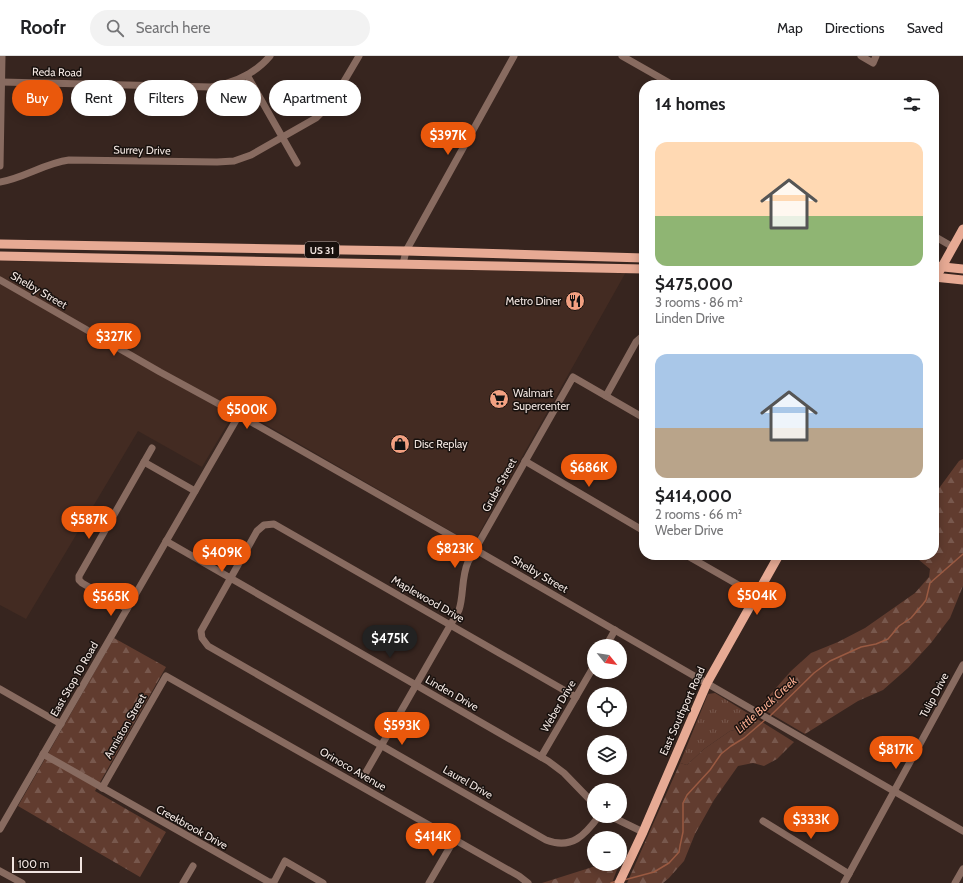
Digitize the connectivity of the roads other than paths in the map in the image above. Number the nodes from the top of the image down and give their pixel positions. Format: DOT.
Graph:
graph roads {
  1 [pos="2,56"];
  2 [pos="270,56"];
  3 [pos="359,56"];
  4 [pos="514,56"];
  5 [pos="622,56"];
  6 [pos="861,56"];
  7 [pos="874,59"];
  8 [pos="247,75"];
  9 [pos="664,80"];
  10 [pos="1,82"];
  11 [pos="282,138"];
  12 [pos="297,163"];
  13 [pos="0,166"];
  14 [pos="0,182"];
  15 [pos="963,229"];
  16 [pos="939,239"];
  17 [pos="0,244"];
  18 [pos="953,247"];
  19 [pos="406,251"];
  20 [pos="0,256"];
  21 [pos="639,258"];
  22 [pos="403,264"];
  23 [pos="939,265"];
  24 [pos="939,266"];
  25 [pos="639,268"];
  26 [pos="963,269"];
  27 [pos="939,278"];
  28 [pos="0,280"];
  29 [pos="963,280"];
  30 [pos="639,339"];
  31 [pos="606,396"];
  32 [pos="239,415"];
  33 [pos="639,415"];
  34 [pos="152,448"];
  35 [pos="144,462"];
  36 [pos="525,462"];
  37 [pos="195,491"];
  38 [pos="639,528"];
  39 [pos="166,542"];
  40 [pos="476,550"];
  41 [pos="695,560"];
  42 [pos="776,560"];
  43 [pos="230,578"];
  44 [pos="756,595"];
  45 [pos="127,609"];
  46 [pos="451,625"];
  47 [pos="615,630"];
  48 [pos="610,639"];
  49 [pos="963,666"];
  50 [pos="166,676"];
  51 [pos="587,678"];
  52 [pos="707,683"];
  53 [pos="416,685"];
  54 [pos="0,689"];
  55 [pos="576,697"];
  56 [pos="61,724"];
  57 [pos="381,745"];
  58 [pos="43,754"];
  59 [pos="541,757"];
  60 [pos="365,774"];
  61 [pos="102,788"];
  62 [pos="894,792"];
  63 [pos="587,797"];
  64 [pos="763,821"];
  65 [pos="594,823"];
  66 [pos="624,823"];
  67 [pos="0,829"];
  68 [pos="963,831"];
  69 [pos="643,832"];
  70 [pos="454,840"];
  71 [pos="193,866"];
  72 [pos="963,869"];
  73 [pos="0,871"];
  74 [pos="849,874"];
  75 [pos="22,883"];
  76 [pos="183,883"];
  77 [pos="323,883"];
  78 [pos="429,883"];
  79 [pos="528,883"];
  80 [pos="619,883"];
  81 [pos="844,883"];
  82 [pos="955,883"];
  1 -- 10 [label="street"];
  2 -- 8 [label="street, Reda Road"];
  3 -- 11 [label="street, Surrey Drive"];
  4 -- 19 [label="street"];
  5 -- 9 [label="street"];
  6 -- 7 [label="street"];
  8 -- 10 [label="street, Reda Road"];
  8 -- 11 [label="street"];
  10 -- 13 [label="street"];
  11 -- 12 [label="street"];
  11 -- 14 [label="street, Surrey Drive"];
  15 -- 18 [label="main road"];
  16 -- 18 [label="street"];
  17 -- 19 [label="main road, US 31"];
  18 -- 23 [label="main road"];
  19 -- 21 [label="main road, US 31"];
  19 -- 22 [label="street"];
  20 -- 22 [label="main road, US 31"];
  22 -- 25 [label="main road, US 31"];
  24 -- 26 [label="main road"];
  27 -- 29 [label="main road"];
  28 -- 32 [label="street, Shelby Street"];
  30 -- 31 [label="street"];
  31 -- 33 [label="street"];
  31 -- 36 [label="street, Grube Street"];
  32 -- 37 [label="street, East Stop 10 Road"];
  32 -- 40 [label="street, Shelby Street"];
  34 -- 35 [label="street"];
  35 -- 37 [label="street"];
  35 -- 45 [label="street"];
  36 -- 38 [label="street"];
  36 -- 40 [label="street, Grube Street"];
  37 -- 39 [label="street, East Stop 10 Road"];
  39 -- 43 [label="street, Linden Drive"];
  39 -- 45 [label="street, East Stop 10 Road"];
  40 -- 46 [label="street, Grube Street"];
  40 -- 47 [label="street, Shelby Street"];
  41 -- 44 [label="street"];
  42 -- 44 [label="main road, East Southport Road"];
  43 -- 46 [label="street, Maplewood Drive"];
  43 -- 53 [label="street, Linden Drive"];
  43 -- 57 [label="street, Laurel Drive"];
  44 -- 52 [label="main road, East Southport Road"];
  45 -- 56 [label="street, East Stop 10 Road"];
  46 -- 53 [label="street, Grube Street"];
  46 -- 55 [label="street, Maplewood Drive"];
  47 -- 48 [label="street"];
  47 -- 52 [label="street, Shelby Street"];
  49 -- 62 [label="street, Tulip Drive"];
  50 -- 61 [label="street, Anniston Street"];
  50 -- 70 [label="street, Orinoco Avenue"];
  51 -- 55 [label="street, Weber Drive"];
  52 -- 62 [label="street, Shelby Street"];
  52 -- 69 [label="main road, East Southport Road"];
  53 -- 57 [label="street, Grube Street"];
  53 -- 59 [label="street, Linden Drive"];
  54 -- 56 [label="street"];
  55 -- 59 [label="street, Weber Drive"];
  56 -- 58 [label="street, East Stop 10 Road"];
  57 -- 60 [label="street, Grube Street"];
  57 -- 65 [label="street, Laurel Drive"];
  58 -- 61 [label="street, Creekbrook Drive"];
  58 -- 67 [label="street, East Stop 10 Road"];
  59 -- 63 [label="street, Linden Drive"];
  61 -- 77 [label="street, Creekbrook Drive"];
  62 -- 68 [label="street, Shelby Street"];
  62 -- 74 [label="street, Tulip Drive"];
  64 -- 74 [label="street"];
  66 -- 69 [label="street"];
  69 -- 80 [label="main road, East Southport Road"];
  70 -- 78 [label="street"];
  70 -- 79 [label="street, Orinoco Avenue"];
  71 -- 76 [label="street"];
  72 -- 82 [label="street"];
  73 -- 75 [label="street"];
  74 -- 81 [label="street, Tulip Drive"];
}
